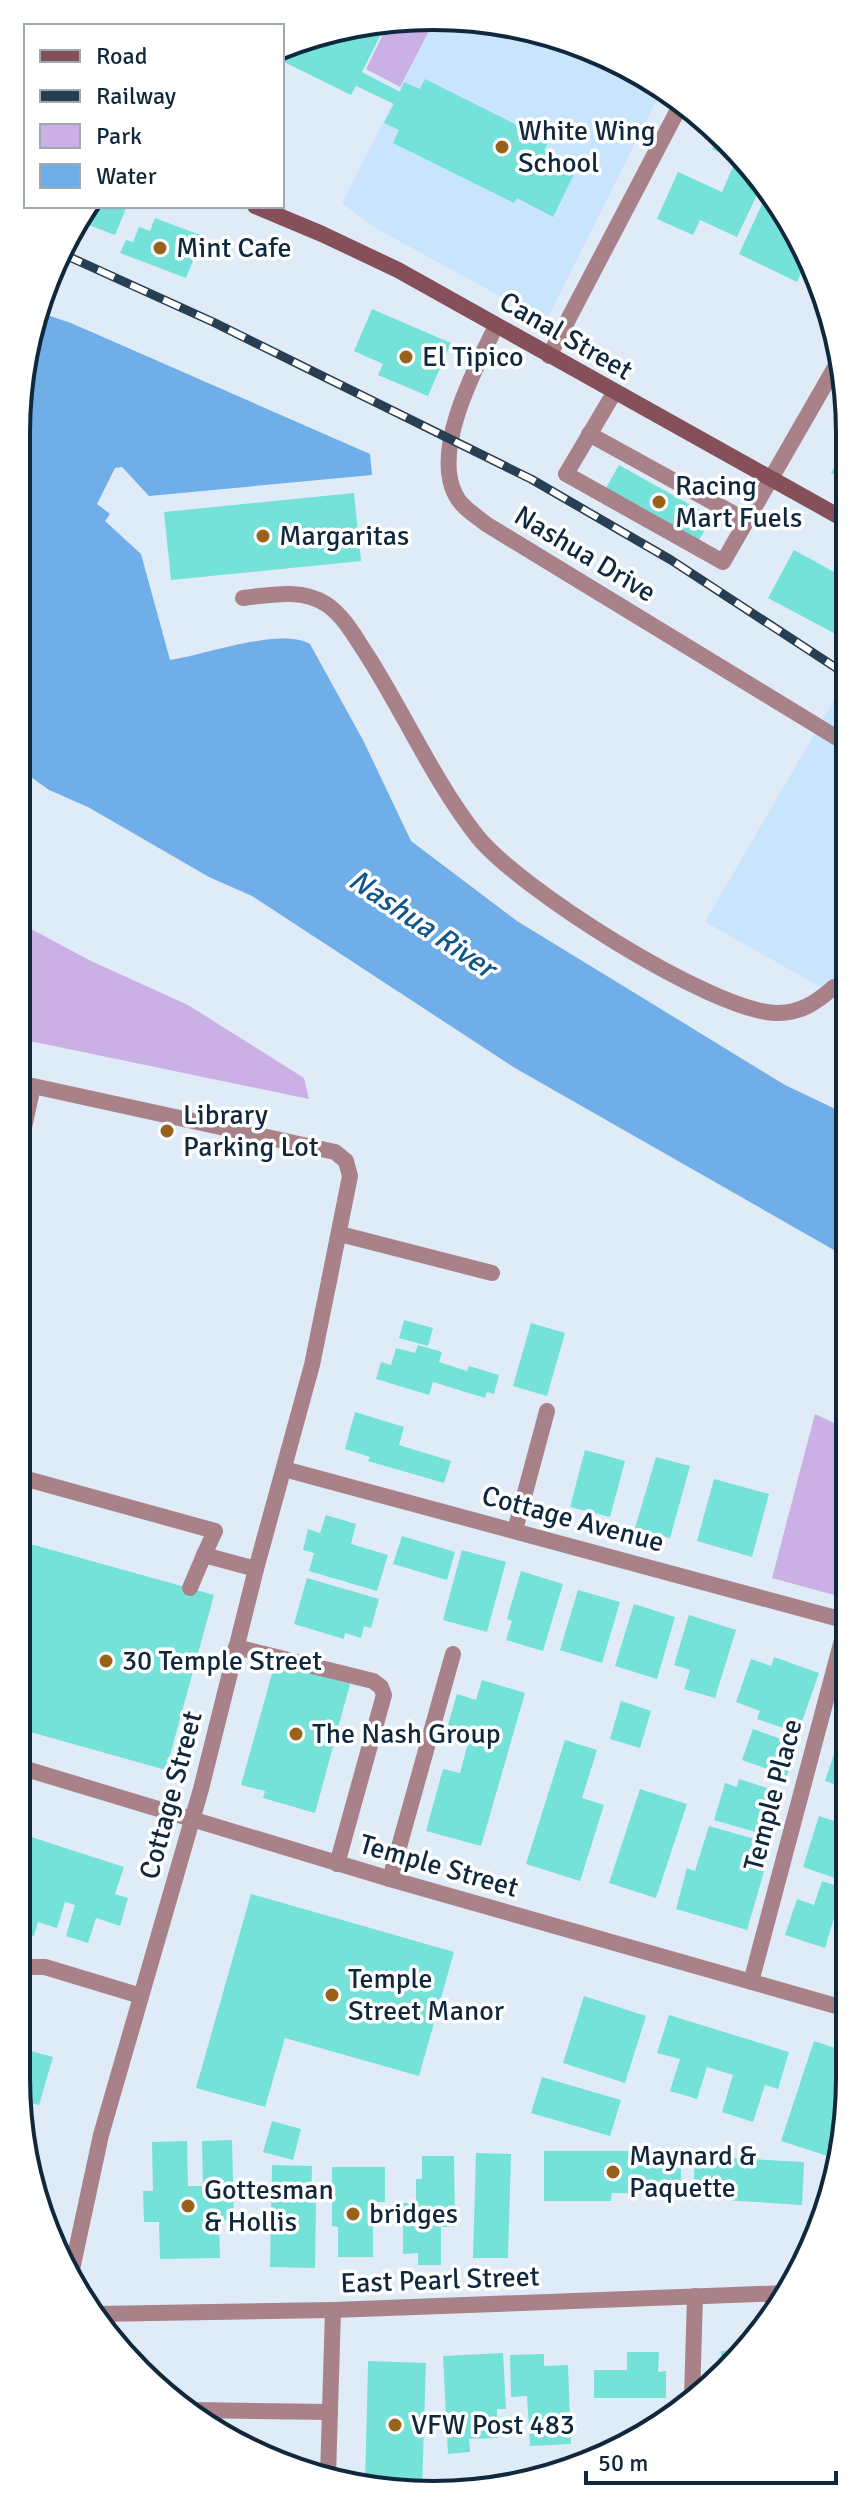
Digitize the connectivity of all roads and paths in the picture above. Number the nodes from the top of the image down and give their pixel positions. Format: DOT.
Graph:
graph roads {
  1 [pos="677,112"];
  2 [pos="260,208"];
  3 [pos="496,326"];
  4 [pos="549,356"];
  5 [pos="832,373"];
  6 [pos="614,393"];
  7 [pos="589,434"];
  8 [pos="772,481"];
  9 [pos="836,515"];
  10 [pos="747,521"];
  11 [pos="243,598"];
  12 [pos="836,737"];
  13 [pos="834,987"];
  14 [pos="30,1100"];
  15 [pos="340,1234"];
  16 [pos="492,1273"];
  17 [pos="547,1411"];
  18 [pos="284,1469"];
  19 [pos="30,1480"];
  20 [pos="515,1530"];
  21 [pos="204,1555"];
  22 [pos="256,1569"];
  23 [pos="190,1588"];
  24 [pos="836,1619"];
  25 [pos="236,1647"];
  26 [pos="453,1654"];
  27 [pos="836,1667"];
  28 [pos="30,1770"];
  29 [pos="192,1819"];
  30 [pos="337,1864"];
  31 [pos="390,1879"];
  32 [pos="30,1967"];
  33 [pos="751,1982"];
  34 [pos="141,1996"];
  35 [pos="836,2006"];
  36 [pos="74,2260"];
  37 [pos="773,2293"];
  38 [pos="695,2296"];
  39 [pos="333,2310"];
  40 [pos="106,2314"];
  41 [pos="692,2386"];
  42 [pos="205,2410"];
  43 [pos="330,2412"];
  44 [pos="328,2467"];
  1 -- 4 [label="street"];
  2 -- 3 [label="street, Canal Street"];
  3 -- 4 [label="street, Canal Street"];
  3 -- 12 [label="street, Nashua Drive"];
  4 -- 6 [label="street, Canal Street"];
  5 -- 8 [label="street"];
  6 -- 7 [label="street"];
  6 -- 8 [label="street, Canal Street"];
  7 -- 10 [label="street"];
  7 -- 10 [label="street"];
  8 -- 9 [label="street, Canal Street"];
  8 -- 10 [label="street"];
  11 -- 13 [label="street"];
  14 -- 15 [label="street, Cottage Street"];
  15 -- 16 [label="street"];
  15 -- 18 [label="street, Cottage Street"];
  17 -- 20 [label="street"];
  18 -- 20 [label="street, Cottage Avenue"];
  18 -- 22 [label="street, Cottage Street"];
  19 -- 21 [label="street"];
  20 -- 24 [label="street, Cottage Avenue"];
  21 -- 22 [label="street"];
  21 -- 23 [label="street"];
  22 -- 25 [label="street, Cottage Street"];
  25 -- 29 [label="street, Cottage Street"];
  25 -- 30 [label="street"];
  26 -- 31 [label="street"];
  27 -- 33 [label="street, Temple Place"];
  28 -- 29 [label="street, Temple Street"];
  29 -- 30 [label="street, Temple Street"];
  29 -- 34 [label="street, Cottage Street"];
  30 -- 31 [label="street, Temple Street"];
  31 -- 33 [label="street, Temple Street"];
  32 -- 34 [label="street"];
  33 -- 35 [label="street, Temple Street"];
  34 -- 36 [label="street, Cottage Street"];
  37 -- 38 [label="street, East Pearl Street"];
  38 -- 39 [label="street, East Pearl Street"];
  38 -- 41 [label="street"];
  39 -- 40 [label="street, East Pearl Street"];
  39 -- 43 [label="street"];
  42 -- 43 [label="street"];
  43 -- 44 [label="street"];
}
